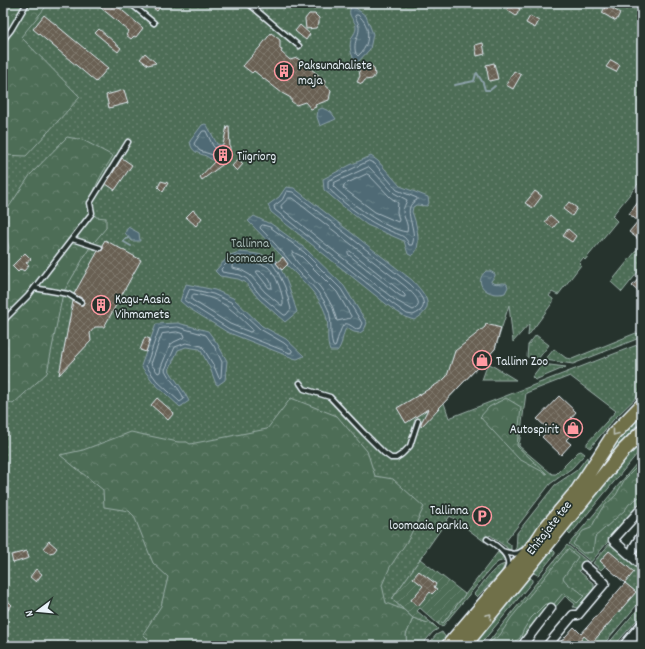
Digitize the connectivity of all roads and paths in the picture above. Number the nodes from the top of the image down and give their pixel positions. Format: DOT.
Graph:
graph roads {
  1 [pos="27,3"];
  2 [pos="130,3"];
  3 [pos="248,3"];
  4 [pos="154,23"];
  5 [pos="3,40"];
  6 [pos="299,46"];
  7 [pos="128,142"];
  8 [pos="72,239"];
  9 [pos="100,248"];
  10 [pos="34,288"];
  11 [pos="82,302"];
  12 [pos="3,322"];
  13 [pos="300,383"];
  14 [pos="642,405"];
  15 [pos="418,421"];
  16 [pos="642,432"];
  17 [pos="642,508"];
  18 [pos="544,530"];
  19 [pos="642,534"];
  20 [pos="487,539"];
  21 [pos="530,541"];
  22 [pos="526,546"];
  23 [pos="501,550"];
  24 [pos="631,556"];
  25 [pos="586,566"];
  26 [pos="642,566"];
  27 [pos="489,596"];
  28 [pos="551,608"];
  29 [pos="642,627"];
  30 [pos="448,646"];
  31 [pos="464,646"];
  32 [pos="530,646"];
  33 [pos="547,646"];
  34 [pos="626,646"];
  1 -- 5 [label="lane"];
  2 -- 4 [label="lane"];
  3 -- 6 [label="lane"];
  7 -- 8 [label="lane"];
  8 -- 9 [label="lane"];
  8 -- 10 [label="lane"];
  10 -- 11 [label="lane"];
  10 -- 12 [label="lane"];
  13 -- 15 [label="lane"];
  14 -- 18 [label="main road, Ehitajate tee, one-way"];
  31 -- 16 [label="main road, Ehitajate tee, one-way"];
  17 -- 24 [label="street"];
  18 -- 21 [label="lane"];
  18 -- 27 [label="main road, Ehitajate tee"];
  19 -- 24 [label="street"];
  20 -- 23 [label="lane"];
  22 -- 23 [label="lane"];
  23 -- 27 [label="lane"];
  24 -- 26 [label="street"];
  25 -- 33 [label="street"];
  27 -- 30 [label="main road, Ehitajate tee"];
  28 -- 32 [label="street"];
  29 -- 34 [label="main road"];
}
